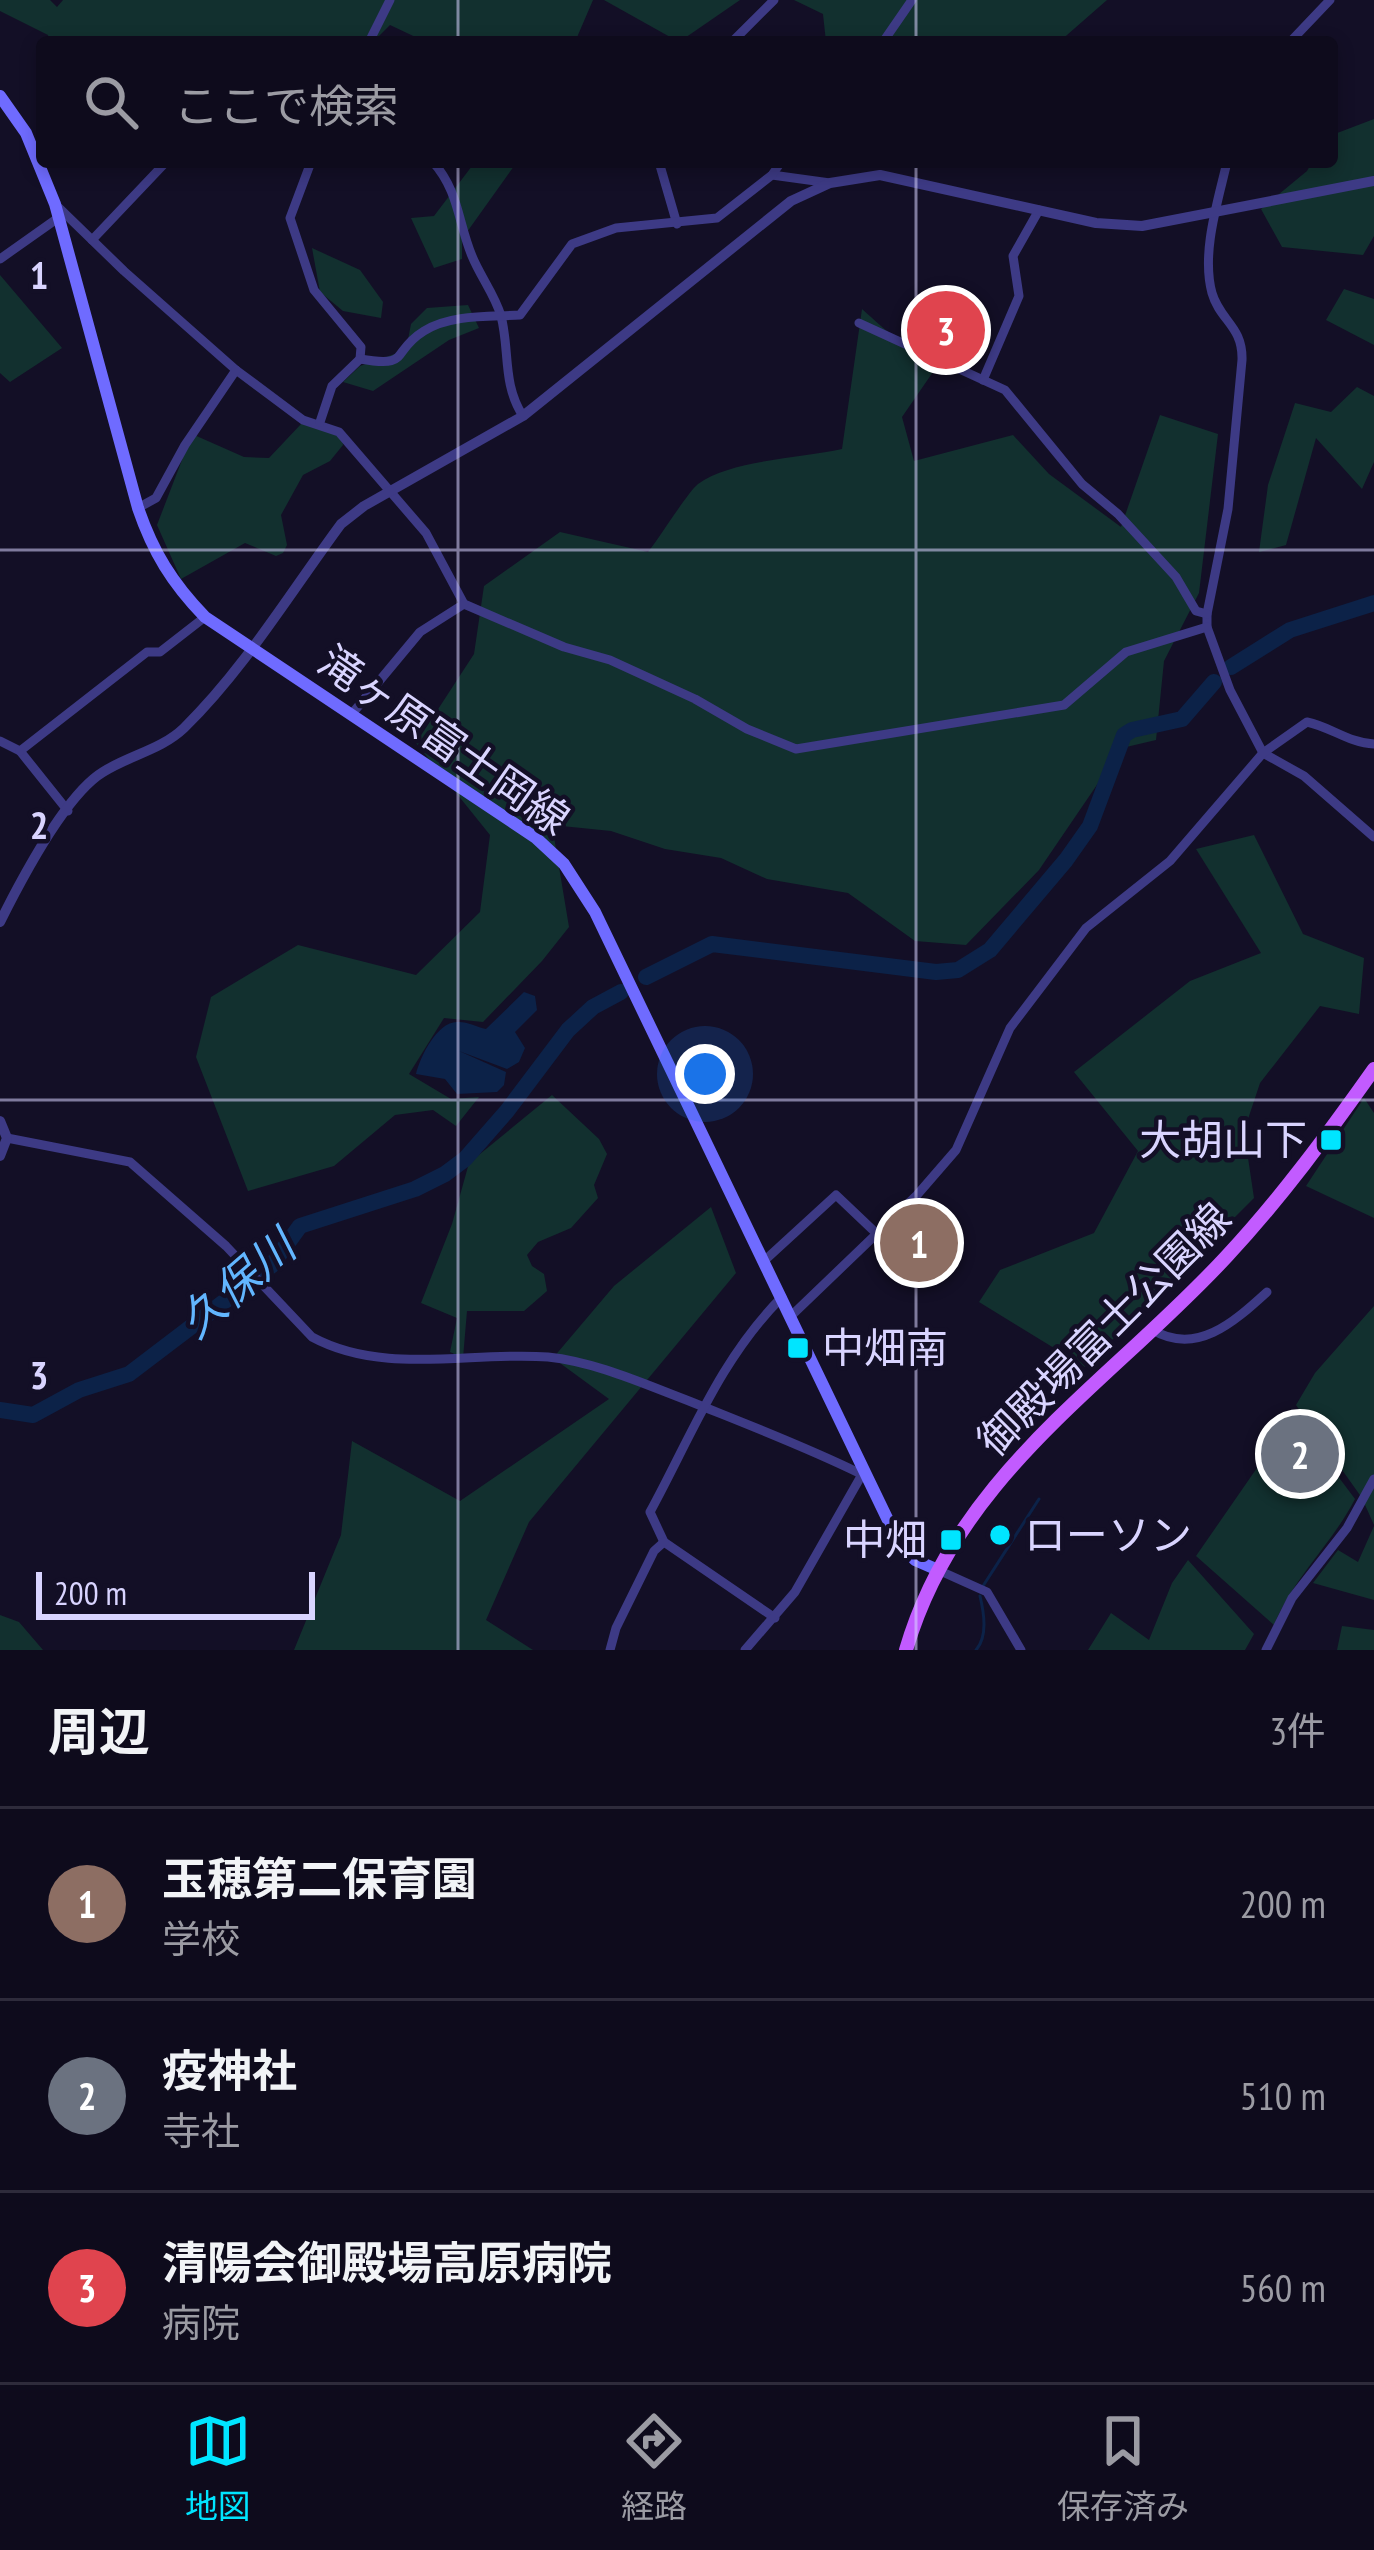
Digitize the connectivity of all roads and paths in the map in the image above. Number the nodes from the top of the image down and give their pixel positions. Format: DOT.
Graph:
graph roads {
  1 [pos="390,0"];
  2 [pos="774,0"];
  3 [pos="912,0"];
  4 [pos="1330,0"];
  5 [pos="371,36"];
  6 [pos="738,36"];
  7 [pos="887,36"];
  8 [pos="1296,36"];
  9 [pos="0,96"];
  10 [pos="36,158"];
  11 [pos="40,168"];
  12 [pos="160,168"];
  13 [pos="309,168"];
  14 [pos="438,168"];
  15 [pos="661,168"];
  16 [pos="777,168"];
  17 [pos="1226,168"];
  18 [pos="772,176"];
  19 [pos="1374,181"];
  20 [pos="830,183"];
  21 [pos="1039,210"];
  22 [pos="57,211"];
  23 [pos="1216,212"];
  24 [pos="676,224"];
  25 [pos="92,240"];
  26 [pos="0,259"];
  27 [pos="501,316"];
  28 [pos="859,323"];
  29 [pos="359,359"];
  30 [pos="236,370"];
  31 [pos="983,380"];
  32 [pos="523,416"];
  33 [pos="320,422"];
  34 [pos="391,490"];
  35 [pos="138,508"];
  36 [pos="464,604"];
  37 [pos="1207,614"];
  38 [pos="205,617"];
  39 [pos="1208,627"];
  40 [pos="252,647"];
  41 [pos="351,715"];
  42 [pos="0,741"];
  43 [pos="1374,744"];
  44 [pos="20,752"];
  45 [pos="1263,753"];
  46 [pos="68,812"];
  47 [pos="1374,837"];
  48 [pos="0,922"];
  49 [pos="1374,1069"];
  50 [pos="0,1121"];
  51 [pos="7,1138"];
  52 [pos="0,1156"];
  53 [pos="876,1233"];
  54 [pos="764,1261"];
  55 [pos="1267,1292"];
  56 [pos="782,1297"];
  57 [pos="791,1316"];
  58 [pos="1151,1329"];
  59 [pos="701,1406"];
  60 [pos="862,1472"];
  61 [pos="1374,1479"];
  62 [pos="664,1542"];
  63 [pos="938,1570"];
  64 [pos="776,1618"];
  65 [pos="1019,1648"];
  66 [pos="610,1650"];
  67 [pos="746,1650"];
  68 [pos="906,1650"];
  69 [pos="1266,1650"];
  1 -- 5 [label="street"];
  2 -- 6 [label="street"];
  3 -- 7 [label="street"];
  4 -- 8 [label="street"];
  9 -- 10 [label="main road, 滝ヶ原富士岡線"];
  11 -- 22 [label="main road, 滝ヶ原富士岡線"];
  12 -- 25 [label="street"];
  13 -- 29 [label="street"];
  14 -- 27 [label="street"];
  15 -- 24 [label="street"];
  16 -- 18 [label="street"];
  17 -- 23 [label="street"];
  18 -- 20 [label="street"];
  18 -- 24 [label="street"];
  19 -- 23 [label="street"];
  20 -- 21 [label="street"];
  20 -- 32 [label="street"];
  21 -- 23 [label="street"];
  21 -- 31 [label="street"];
  22 -- 25 [label="street"];
  22 -- 26 [label="street"];
  22 -- 35 [label="main road, 滝ヶ原富士岡線"];
  23 -- 37 [label="street"];
  24 -- 27 [label="street"];
  25 -- 30 [label="street"];
  27 -- 29 [label="street"];
  27 -- 32 [label="street"];
  28 -- 31 [label="street"];
  29 -- 33 [label="street"];
  30 -- 33 [label="street"];
  30 -- 35 [label="street"];
  31 -- 37 [label="street"];
  32 -- 34 [label="street"];
  33 -- 34 [label="street"];
  34 -- 36 [label="street"];
  34 -- 40 [label="street"];
  35 -- 38 [label="main road, 滝ヶ原富士岡線"];
  36 -- 39 [label="street"];
  36 -- 41 [label="street"];
  37 -- 39 [label="street"];
  38 -- 40 [label="main road, 滝ヶ原富士岡線"];
  38 -- 44 [label="street"];
  39 -- 45 [label="street"];
  40 -- 41 [label="main road, 滝ヶ原富士岡線"];
  40 -- 46 [label="street"];
  41 -- 54 [label="main road, 滝ヶ原富士岡線"];
  42 -- 44 [label="street"];
  43 -- 45 [label="street"];
  44 -- 46 [label="street"];
  45 -- 47 [label="street"];
  45 -- 53 [label="street"];
  46 -- 48 [label="street"];
  49 -- 58 [label="main road, 御殿場富士公園線"];
  50 -- 51 [label="street"];
  51 -- 52 [label="street"];
  51 -- 59 [label="street"];
  53 -- 54 [label="street"];
  53 -- 57 [label="street"];
  54 -- 56 [label="main road, 滝ヶ原富士岡線"];
  55 -- 58 [label="street"];
  56 -- 57 [label="main road, 滝ヶ原富士岡線"];
  56 -- 59 [label="street"];
  57 -- 60 [label="main road, 滝ヶ原富士岡線"];
  58 -- 63 [label="main road, 御殿場富士公園線"];
  59 -- 60 [label="street"];
  59 -- 62 [label="street"];
  60 -- 63 [label="main road, 滝ヶ原富士岡線"];
  60 -- 64 [label="street"];
  61 -- 69 [label="street"];
  62 -- 64 [label="street"];
  62 -- 66 [label="street"];
  63 -- 65 [label="street"];
  63 -- 68 [label="main road, 御殿場富士公園線"];
  64 -- 67 [label="street"];
}
